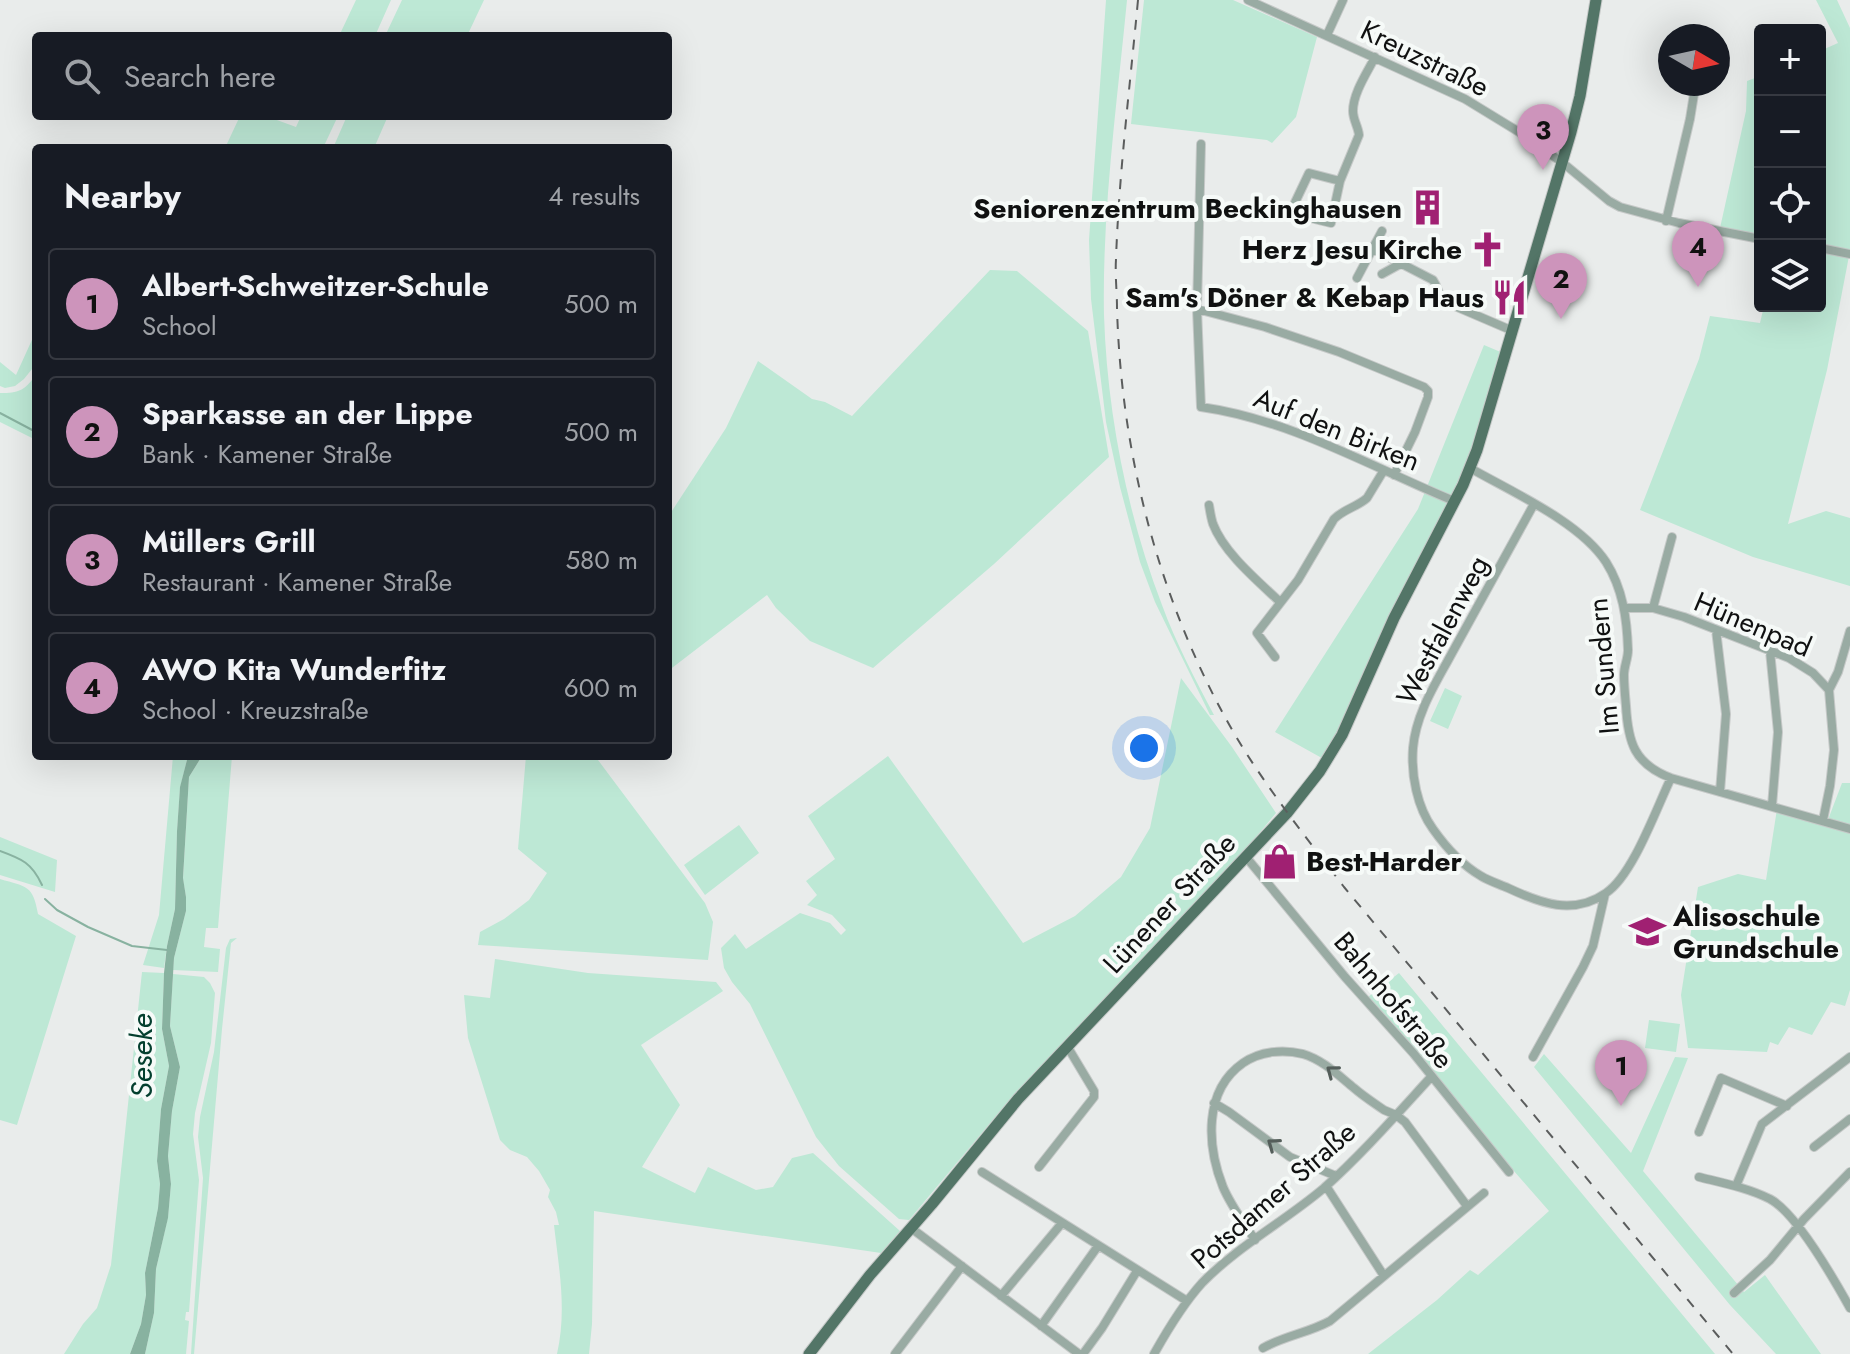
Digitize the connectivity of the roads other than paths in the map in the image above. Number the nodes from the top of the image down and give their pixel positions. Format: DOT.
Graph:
graph roads {
  1 [pos="1248,0"];
  2 [pos="1343,0"];
  3 [pos="1596,0"];
  4 [pos="1327,35"];
  5 [pos="1375,57"];
  6 [pos="1694,96"];
  7 [pos="1201,144"];
  8 [pos="1563,163"];
  9 [pos="1340,181"];
  10 [pos="1666,221"];
  11 [pos="1382,231"];
  12 [pos="1754,238"];
  13 [pos="1373,249"];
  14 [pos="1826,249"];
  15 [pos="1850,254"];
  16 [pos="1402,263"];
  17 [pos="1382,274"];
  18 [pos="1357,278"];
  19 [pos="1197,309"];
  20 [pos="1513,331"];
  21 [pos="1470,468"];
  22 [pos="1384,470"];
  23 [pos="1394,475"];
  24 [pos="1454,501"];
  25 [pos="1534,504"];
  26 [pos="1209,505"];
  27 [pos="1672,537"];
  28 [pos="1280,602"];
  29 [pos="1625,608"];
  30 [pos="1653,608"];
  31 [pos="1716,630"];
  32 [pos="1850,631"];
  33 [pos="1770,651"];
  34 [pos="1275,657"];
  35 [pos="1829,690"];
  36 [pos="1671,778"];
  37 [pos="1720,792"];
  38 [pos="1772,806"];
  39 [pos="1823,820"];
  40 [pos="1850,829"];
  41 [pos="1246,857"];
  42 [pos="1605,894"];
  43 [pos="1067,1046"];
  44 [pos="1533,1057"];
  45 [pos="1850,1057"];
  46 [pos="1431,1077"];
  47 [pos="1214,1103"];
  48 [pos="1787,1106"];
  49 [pos="1396,1115"];
  50 [pos="1850,1119"];
  51 [pos="1699,1132"];
  52 [pos="1814,1147"];
  53 [pos="1039,1167"];
  54 [pos="982,1172"];
  55 [pos="1509,1172"];
  56 [pos="1850,1172"];
  57 [pos="1336,1176"];
  58 [pos="1699,1177"];
  59 [pos="1326,1186"];
  60 [pos="1736,1186"];
  61 [pos="1484,1193"];
  62 [pos="1467,1206"];
  63 [pos="1062,1223"];
  64 [pos="1797,1227"];
  65 [pos="911,1228"];
  66 [pos="1255,1240"];
  67 [pos="1098,1246"];
  68 [pos="962,1266"];
  69 [pos="1137,1271"];
  70 [pos="1384,1276"];
  71 [pos="1734,1293"];
  72 [pos="1001,1296"];
  73 [pos="1187,1301"];
  74 [pos="1850,1308"];
  75 [pos="1041,1326"];
  76 [pos="1263,1348"];
  77 [pos="809,1354"];
  78 [pos="895,1354"];
  79 [pos="1081,1354"];
  80 [pos="1154,1354"];
  1 -- 4 [label="street, Kreuzstraße"];
  2 -- 4 [label="street, Kreuzstraße"];
  3 -- 8 [label="main road, Lünener Straße"];
  4 -- 5 [label="street, Kreuzstraße"];
  5 -- 8 [label="street, Kreuzstraße"];
  5 -- 9 [label="street"];
  6 -- 10 [label="street"];
  7 -- 19 [label="street"];
  8 -- 10 [label="street, Kreuzstraße"];
  8 -- 20 [label="main road, Lünener Straße"];
  9 -- 9 [label="street"];
  10 -- 12 [label="street, Kreuzstraße"];
  11 -- 13 [label="street"];
  13 -- 16 [label="street"];
  13 -- 18 [label="street"];
  14 -- 15 [label="street"];
  16 -- 17 [label="street"];
  16 -- 20 [label="street"];
  19 -- 22 [label="street, Auf den Birken"];
  19 -- 23 [label="street"];
  20 -- 21 [label="main road, Lünener Straße"];
  21 -- 24 [label="main road, Lünener Straße"];
  21 -- 25 [label="street, Im Sundern"];
  22 -- 23 [label="street, Auf den Birken"];
  22 -- 28 [label="street"];
  23 -- 24 [label="street, Auf den Birken"];
  24 -- 41 [label="main road, Lünener Straße"];
  25 -- 29 [label="street, Im Sundern"];
  25 -- 42 [label="street, Westfalenweg"];
  26 -- 28 [label="street"];
  27 -- 30 [label="street, Hünenpad"];
  28 -- 34 [label="street"];
  29 -- 30 [label="street, Hünenpad"];
  29 -- 36 [label="street, Im Sundern"];
  30 -- 31 [label="street, Hünenpad"];
  31 -- 33 [label="street, Hünenpad"];
  31 -- 37 [label="street"];
  32 -- 35 [label="street, Hünenpad"];
  33 -- 35 [label="street, Hünenpad"];
  33 -- 38 [label="street"];
  35 -- 39 [label="street, Hünenpad"];
  36 -- 37 [label="street, Im Sundern"];
  36 -- 42 [label="street"];
  37 -- 38 [label="street, Im Sundern"];
  38 -- 39 [label="street, Im Sundern"];
  39 -- 40 [label="street, Im Sundern"];
  41 -- 43 [label="main road, Lünener Straße"];
  41 -- 46 [label="street, Bahnhofstraße"];
  42 -- 44 [label="street"];
  43 -- 53 [label="street"];
  43 -- 65 [label="main road, Lünener Straße"];
  45 -- 48 [label="street"];
  46 -- 49 [label="street, Potsdamer Straße"];
  46 -- 55 [label="street, Bahnhofstraße"];
  49 -- 47 [label="street, one-way"];
  57 -- 47 [label="street, one-way"];
  47 -- 66 [label="street"];
  48 -- 51 [label="street"];
  48 -- 60 [label="street"];
  49 -- 57 [label="street, Potsdamer Straße"];
  49 -- 62 [label="street"];
  50 -- 52 [label="street"];
  54 -- 63 [label="street"];
  56 -- 64 [label="street"];
  57 -- 59 [label="street, Potsdamer Straße"];
  58 -- 60 [label="street"];
  59 -- 66 [label="street, Potsdamer Straße"];
  59 -- 70 [label="street"];
  60 -- 64 [label="street"];
  61 -- 62 [label="street"];
  62 -- 70 [label="street"];
  63 -- 67 [label="street"];
  63 -- 72 [label="street"];
  64 -- 71 [label="street"];
  64 -- 74 [label="street"];
  65 -- 68 [label="street"];
  65 -- 77 [label="main road, Lünener Straße"];
  66 -- 73 [label="street, Potsdamer Straße"];
  67 -- 69 [label="street"];
  67 -- 75 [label="street"];
  68 -- 72 [label="street"];
  68 -- 78 [label="street"];
  69 -- 73 [label="street"];
  69 -- 79 [label="street"];
  70 -- 76 [label="street"];
  72 -- 75 [label="street"];
  73 -- 80 [label="street, Potsdamer Straße"];
  75 -- 79 [label="street"];
}
